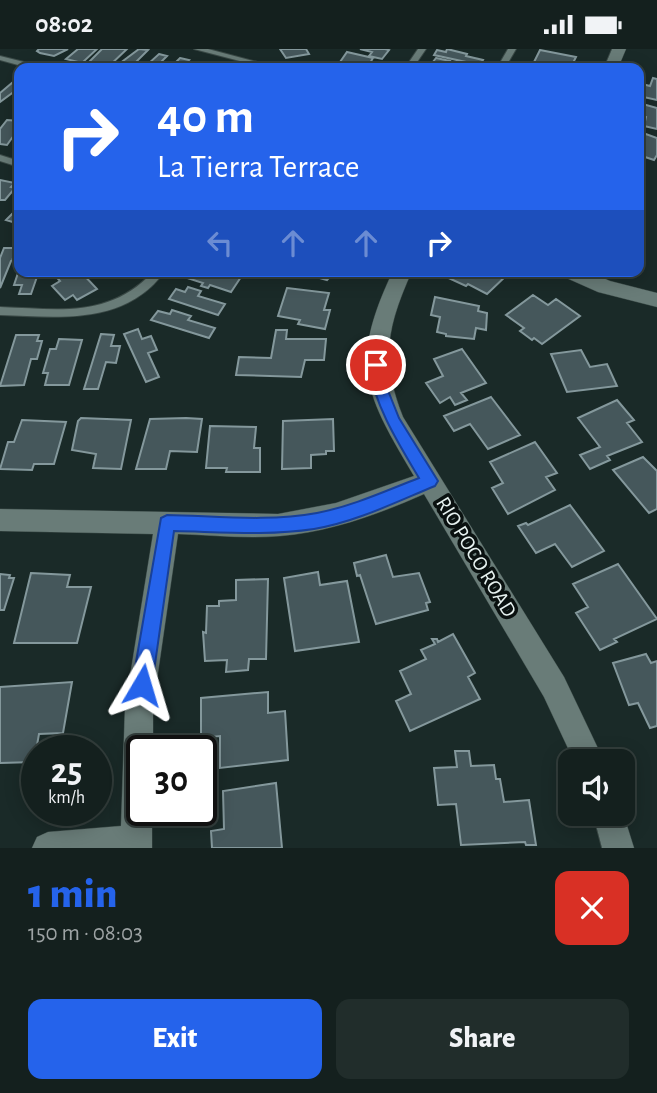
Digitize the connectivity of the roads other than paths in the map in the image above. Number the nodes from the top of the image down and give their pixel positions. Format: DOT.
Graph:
graph roads {
  1 [pos="198,49"];
  2 [pos="0,58"];
  3 [pos="18,63"];
  4 [pos="255,63"];
  5 [pos="156,277"];
  6 [pos="400,277"];
  7 [pos="582,277"];
  8 [pos="657,300"];
  9 [pos="0,311"];
  10 [pos="429,481"];
  11 [pos="0,520"];
  12 [pos="167,523"];
  13 [pos="583,749"];
  14 [pos="612,826"];
  15 [pos="136,845"];
  16 [pos="48,848"];
  17 [pos="618,848"];
  1 -- 4 [label="lane"];
  2 -- 3 [label="lane"];
  5 -- 9 [label="lane"];
  6 -- 10 [label="street, RIO POCO ROAD"];
  7 -- 8 [label="street"];
  10 -- 12 [label="street"];
  10 -- 13 [label="street, RIO POCO ROAD"];
  11 -- 12 [label="street"];
  12 -- 15 [label="street"];
  14 -- 17 [label="street"];
  15 -- 16 [label="street"];
}
